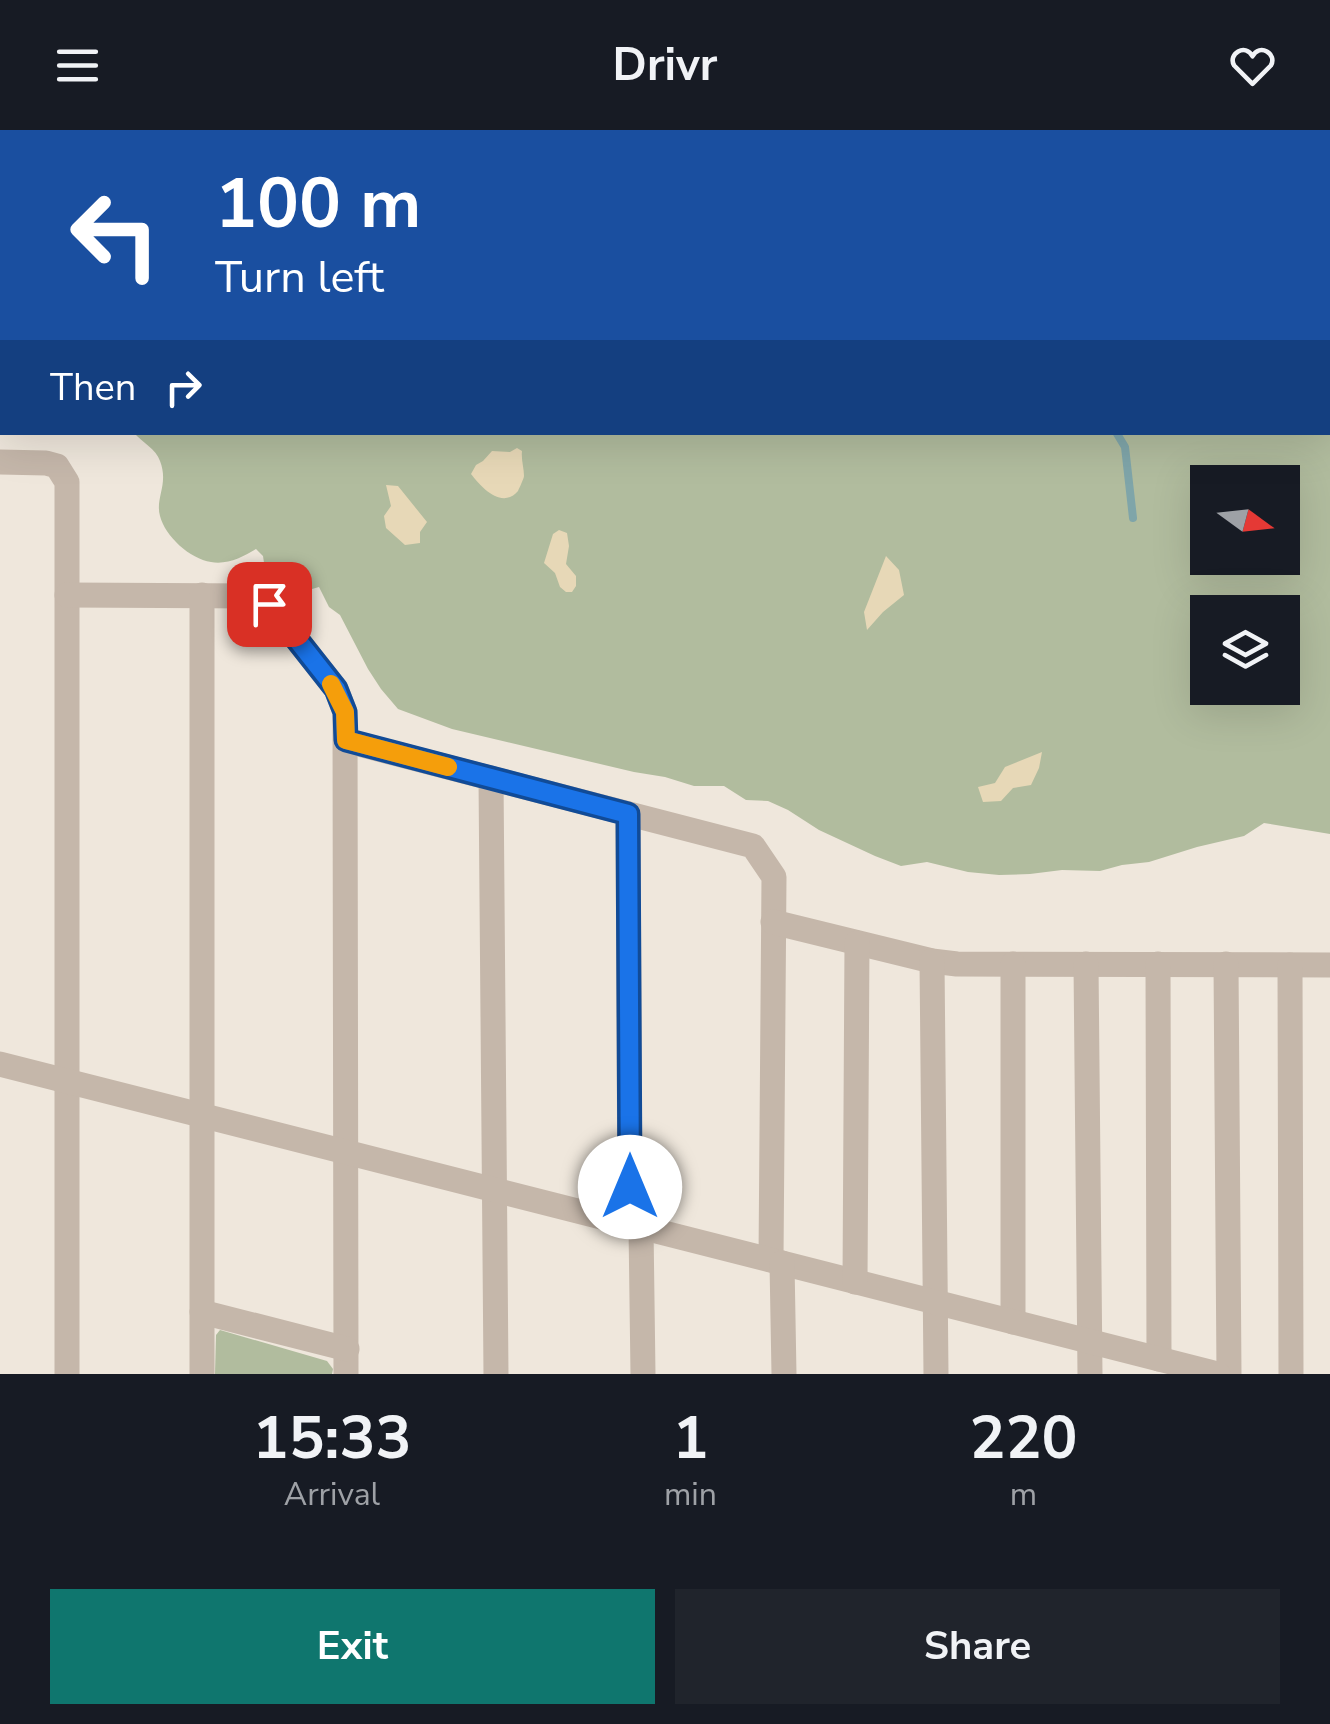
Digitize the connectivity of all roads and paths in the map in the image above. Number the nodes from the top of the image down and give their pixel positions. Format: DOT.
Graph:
graph roads {
  1 [pos="0,462"];
  2 [pos="67,595"];
  3 [pos="202,595"];
  4 [pos="346,740"];
  5 [pos="491,778"];
  6 [pos="628,814"];
  7 [pos="773,922"];
  8 [pos="857,943"];
  9 [pos="932,961"];
  10 [pos="1013,964"];
  11 [pos="1086,964"];
  12 [pos="1158,964"];
  13 [pos="1226,964"];
  14 [pos="1290,964"];
  15 [pos="1330,964"];
  16 [pos="0,1064"];
  17 [pos="66,1082"];
  18 [pos="202,1116"];
  19 [pos="348,1152"];
  20 [pos="495,1190"];
  21 [pos="636,1226"];
  22 [pos="777,1262"];
  23 [pos="855,1282"];
  24 [pos="936,1302"];
  25 [pos="202,1312"];
  26 [pos="1014,1322"];
  27 [pos="1090,1341"];
  28 [pos="1159,1359"];
  29 [pos="347,1361"];
  30 [pos="66,1374"];
  31 [pos="202,1374"];
  32 [pos="496,1374"];
  33 [pos="643,1374"];
  34 [pos="784,1374"];
  35 [pos="936,1374"];
  36 [pos="1090,1374"];
  37 [pos="1218,1374"];
  38 [pos="1229,1374"];
  39 [pos="1291,1374"];
  1 -- 2 [label="street"];
  2 -- 3 [label="street"];
  2 -- 17 [label="street"];
  3 -- 4 [label="street"];
  3 -- 18 [label="street"];
  4 -- 5 [label="street"];
  4 -- 19 [label="street"];
  5 -- 6 [label="street"];
  5 -- 20 [label="street"];
  6 -- 7 [label="street"];
  6 -- 21 [label="street"];
  7 -- 8 [label="street"];
  7 -- 22 [label="street"];
  8 -- 9 [label="street"];
  8 -- 23 [label="street"];
  9 -- 10 [label="street"];
  9 -- 24 [label="street"];
  10 -- 11 [label="street"];
  10 -- 26 [label="street"];
  11 -- 12 [label="street"];
  11 -- 27 [label="street"];
  12 -- 13 [label="street"];
  12 -- 28 [label="street"];
  13 -- 14 [label="street"];
  13 -- 38 [label="street"];
  14 -- 15 [label="street"];
  14 -- 39 [label="street"];
  16 -- 17 [label="street"];
  17 -- 18 [label="street"];
  17 -- 30 [label="street"];
  18 -- 19 [label="street"];
  18 -- 25 [label="street"];
  19 -- 20 [label="street"];
  19 -- 29 [label="street"];
  20 -- 21 [label="street"];
  20 -- 32 [label="street"];
  21 -- 22 [label="street"];
  21 -- 33 [label="street"];
  22 -- 23 [label="street"];
  22 -- 34 [label="street"];
  23 -- 24 [label="street"];
  24 -- 26 [label="street"];
  24 -- 35 [label="street"];
  25 -- 29 [label="street"];
  25 -- 31 [label="street"];
  26 -- 27 [label="street"];
  27 -- 28 [label="street"];
  27 -- 36 [label="street"];
  28 -- 37 [label="street"];
}
